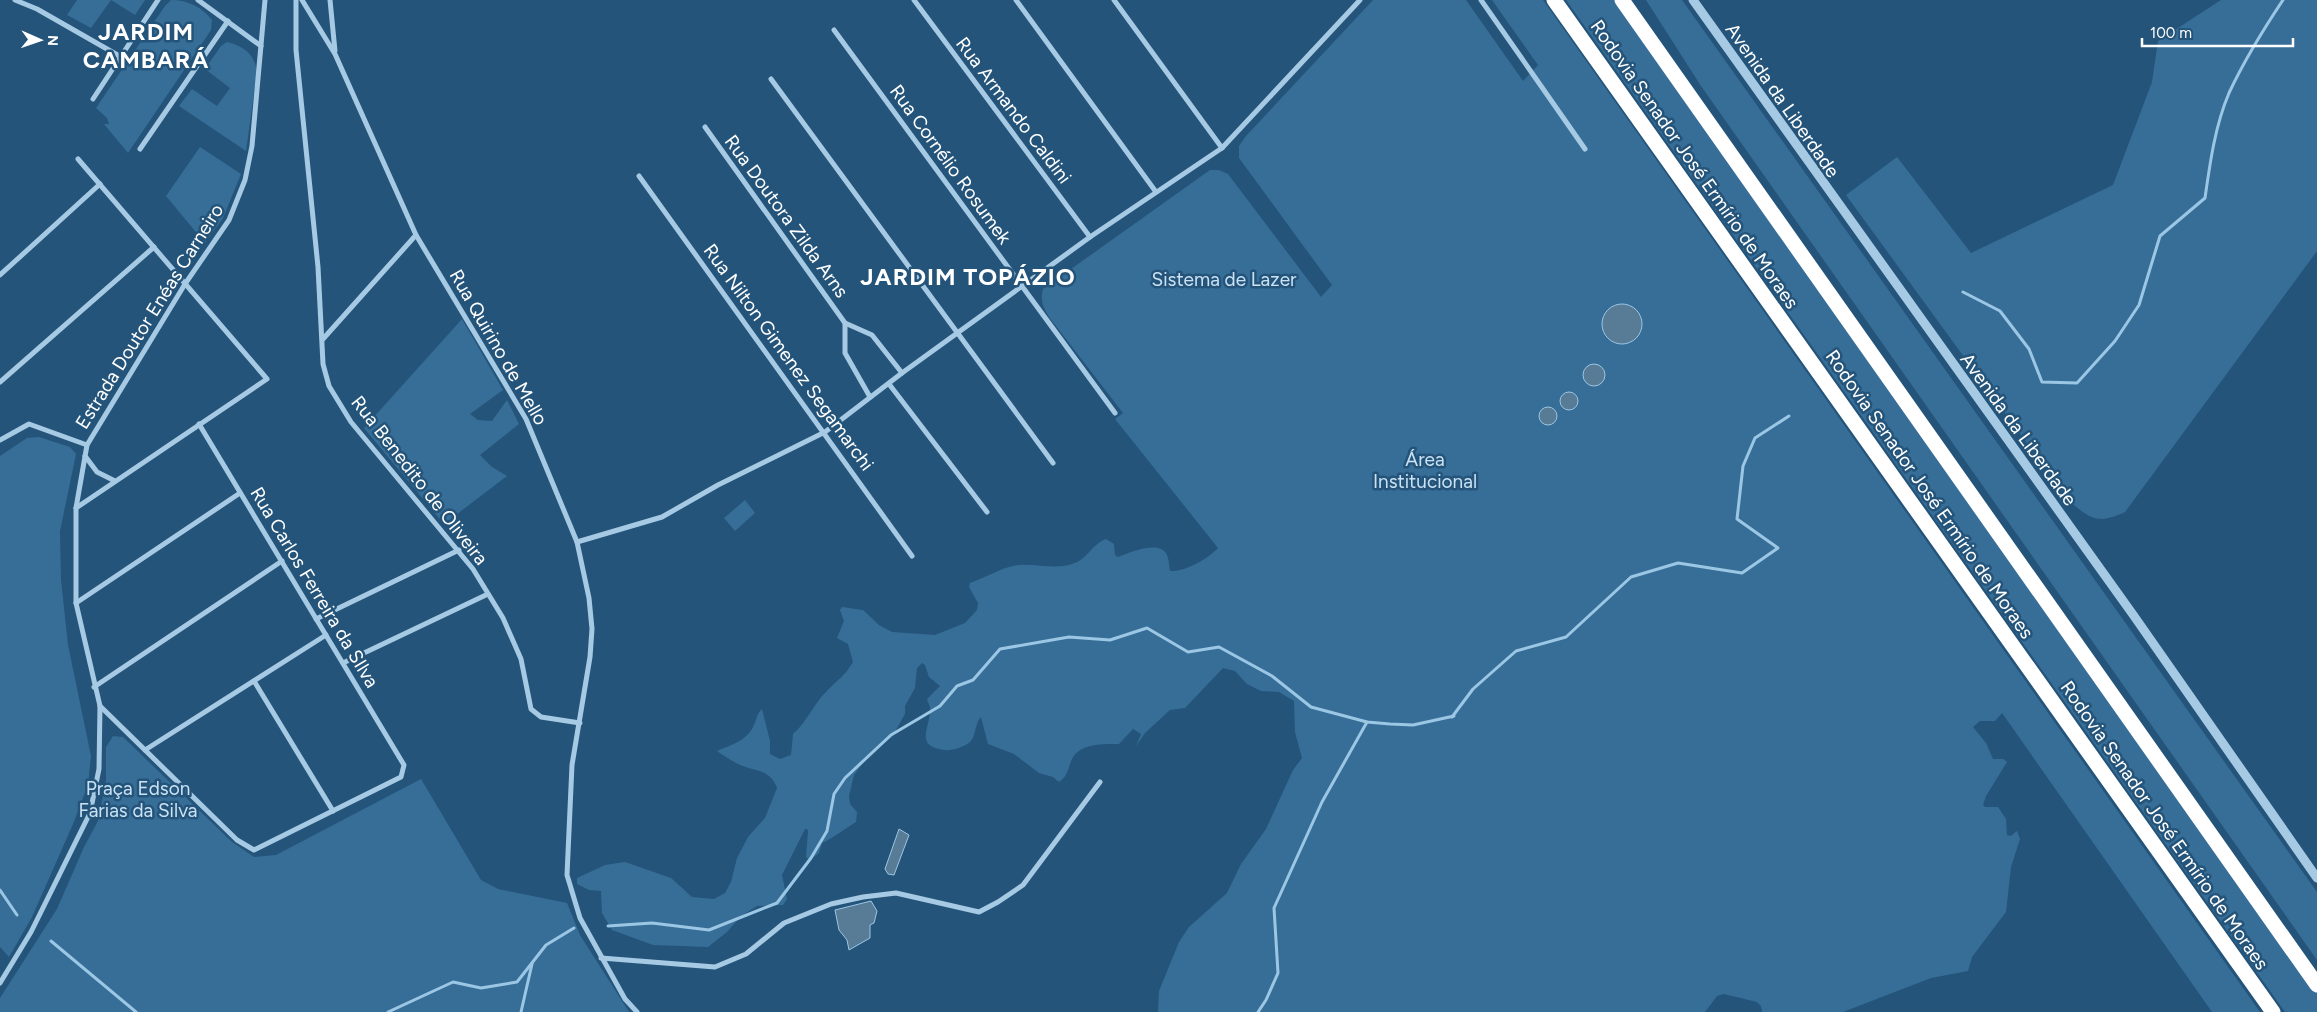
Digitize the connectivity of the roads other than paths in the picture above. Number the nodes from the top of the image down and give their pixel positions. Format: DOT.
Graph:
graph roads {
  1 [pos="15,0"];
  2 [pos="158,0"];
  3 [pos="198,0"];
  4 [pos="265,0"];
  5 [pos="296,0"];
  6 [pos="302,0"];
  7 [pos="330,0"];
  8 [pos="914,0"];
  9 [pos="1016,0"];
  10 [pos="1114,0"];
  11 [pos="1360,0"];
  12 [pos="1481,0"];
  13 [pos="1554,0"];
  14 [pos="1622,0"];
  15 [pos="1693,0"];
  16 [pos="228,21"];
  17 [pos="834,30"];
  18 [pos="261,46"];
  19 [pos="335,54"];
  20 [pos="121,57"];
  21 [pos="771,79"];
  22 [pos="93,99"];
  23 [pos="705,127"];
  24 [pos="1222,148"];
  25 [pos="140,149"];
  26 [pos="1585,149"];
  27 [pos="78,159"];
  28 [pos="639,176"];
  29 [pos="100,184"];
  30 [pos="1156,192"];
  31 [pos="416,235"];
  32 [pos="1090,238"];
  33 [pos="154,247"];
  34 [pos="0,265"];
  35 [pos="7,269"];
  36 [pos="0,275"];
  37 [pos="185,284"];
  38 [pos="1023,288"];
  39 [pos="845,323"];
  40 [pos="957,333"];
  41 [pos="322,339"];
  42 [pos="902,372"];
  43 [pos="0,382"];
  44 [pos="889,384"];
  45 [pos="870,397"];
  46 [pos="1115,413"];
  47 [pos="199,424"];
  48 [pos="825,432"];
  49 [pos="0,440"];
  50 [pos="87,445"];
  51 [pos="85,456"];
  52 [pos="1053,464"];
  53 [pos="115,481"];
  54 [pos="240,493"];
  55 [pos="76,508"];
  56 [pos="987,512"];
  57 [pos="577,542"];
  58 [pos="459,550"];
  59 [pos="912,556"];
  60 [pos="282,561"];
  61 [pos="488,594"];
  62 [pos="76,603"];
  63 [pos="316,619"];
  64 [pos="326,636"];
  65 [pos="343,663"];
  66 [pos="254,681"];
  67 [pos="94,687"];
  68 [pos="100,706"];
  69 [pos="580,723"];
  70 [pos="145,750"];
  71 [pos="1100,782"];
  72 [pos="332,811"];
  73 [pos="2317,878"];
  74 [pos="601,958"];
  75 [pos="0,983"];
  76 [pos="2317,985"];
  77 [pos="637,1012"];
  78 [pos="2273,1012"];
  1 -- 20 [label="street"];
  2 -- 20 [label="street"];
  3 -- 16 [label="street"];
  4 -- 18 [label="street, Estrada Doutor Enéas Carneiro"];
  5 -- 41 [label="street, Rua Benedito de Oliveira"];
  6 -- 19 [label="street, Rua Quirino de Mello"];
  7 -- 19 [label="street"];
  8 -- 32 [label="street, Rua Armando Caldini"];
  9 -- 30 [label="street"];
  10 -- 24 [label="street"];
  11 -- 24 [label="street"];
  12 -- 26 [label="street"];
  13 -- 78 [label="highway, Rodovia Senador José Ermírio de Moraes"];
  14 -- 76 [label="highway, Rodovia Senador José Ermírio de Moraes"];
  15 -- 73 [label="street, Avenida da Liberdade"];
  16 -- 18 [label="street"];
  16 -- 25 [label="street"];
  17 -- 38 [label="street, Rua Cornélio Rosumek"];
  18 -- 37 [label="street, Estrada Doutor Enéas Carneiro"];
  19 -- 31 [label="street, Rua Quirino de Mello"];
  20 -- 22 [label="street"];
  21 -- 40 [label="street"];
  23 -- 39 [label="street, Rua Doutora Zilda Arns"];
  24 -- 30 [label="street"];
  27 -- 29 [label="street"];
  28 -- 48 [label="street, Rua Nilton Gimenez Segamarchi"];
  29 -- 33 [label="street"];
  29 -- 35 [label="street"];
  30 -- 32 [label="street"];
  31 -- 41 [label="street"];
  31 -- 57 [label="street, Rua Quirino de Mello"];
  32 -- 38 [label="street"];
  33 -- 37 [label="street"];
  33 -- 43 [label="street"];
  34 -- 35 [label="street"];
  35 -- 36 [label="street"];
  37 -- 47 [label="street"];
  37 -- 50 [label="street, Estrada Doutor Enéas Carneiro"];
  38 -- 40 [label="street"];
  38 -- 46 [label="street, Rua Cornélio Rosumek"];
  39 -- 42 [label="street, Rua Doutora Zilda Arns"];
  39 -- 45 [label="street, Rua Doutora Zilda Arns"];
  40 -- 42 [label="street"];
  40 -- 52 [label="street"];
  41 -- 58 [label="street, Rua Benedito de Oliveira"];
  42 -- 44 [label="street"];
  44 -- 45 [label="street"];
  44 -- 56 [label="street"];
  45 -- 48 [label="street"];
  47 -- 53 [label="street"];
  47 -- 54 [label="street, Rua Carlos Ferreira da SIlva"];
  48 -- 57 [label="street"];
  48 -- 59 [label="street, Rua Nilton Gimenez Segamarchi"];
  49 -- 50 [label="street"];
  50 -- 51 [label="street, Estrada Doutor Enéas Carneiro"];
  51 -- 53 [label="street"];
  51 -- 55 [label="street, Estrada Doutor Enéas Carneiro"];
  53 -- 55 [label="street"];
  54 -- 60 [label="street, Rua Carlos Ferreira da SIlva"];
  54 -- 62 [label="street"];
  55 -- 62 [label="street, Estrada Doutor Enéas Carneiro"];
  57 -- 69 [label="street, Rua Quirino de Mello"];
  58 -- 61 [label="street, Rua Benedito de Oliveira"];
  58 -- 63 [label="street"];
  60 -- 63 [label="street, Rua Carlos Ferreira da SIlva"];
  60 -- 67 [label="street"];
  61 -- 65 [label="street"];
  61 -- 69 [label="street, Rua Benedito de Oliveira"];
  62 -- 67 [label="street, Estrada Doutor Enéas Carneiro"];
  63 -- 64 [label="street, Rua Carlos Ferreira da SIlva"];
  64 -- 65 [label="street, Rua Carlos Ferreira da SIlva"];
  64 -- 66 [label="street"];
  65 -- 72 [label="street, Rua Carlos Ferreira da SIlva"];
  66 -- 70 [label="street"];
  66 -- 72 [label="street"];
  67 -- 68 [label="street, Estrada Doutor Enéas Carneiro"];
  68 -- 70 [label="street"];
  68 -- 75 [label="street, Estrada Doutor Enéas Carneiro"];
  69 -- 74 [label="street, Rua Quirino de Mello"];
  70 -- 72 [label="street"];
  71 -- 74 [label="street"];
  74 -- 77 [label="street, Rua Quirino de Mello"];
}
